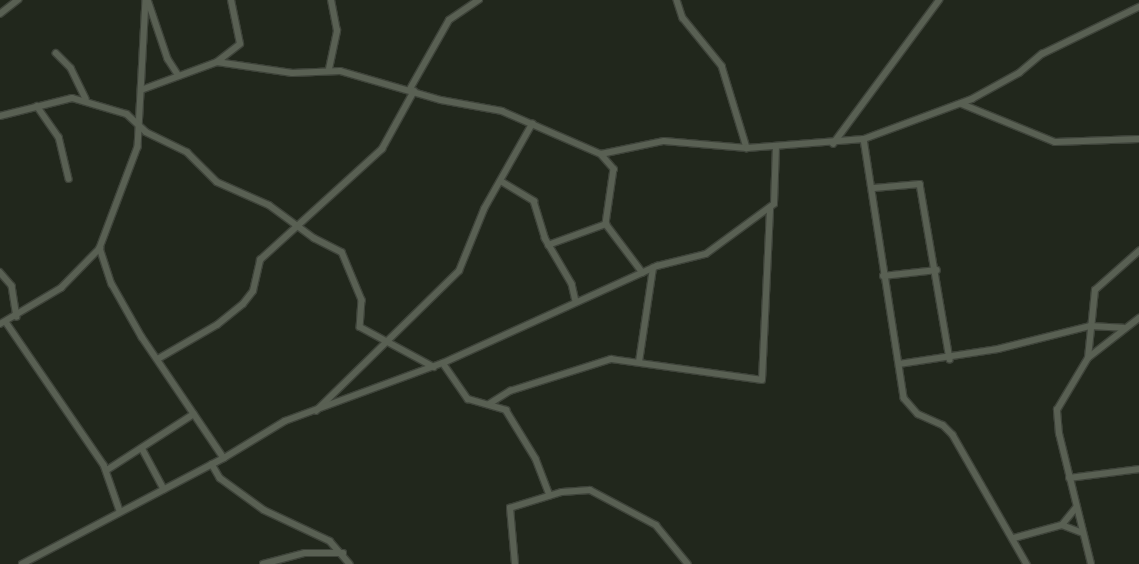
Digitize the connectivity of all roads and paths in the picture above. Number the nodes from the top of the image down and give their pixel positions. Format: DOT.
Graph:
graph roads {
  1 [pos="18,0"];
  2 [pos="147,0"];
  3 [pos="231,0"];
  4 [pos="331,0"];
  5 [pos="479,0"];
  6 [pos="677,0"];
  7 [pos="939,0"];
  8 [pos="1139,7"];
  9 [pos="0,14"];
  10 [pos="56,53"];
  11 [pos="217,62"];
  12 [pos="330,69"];
  13 [pos="179,76"];
  14 [pos="141,90"];
  15 [pos="412,90"];
  16 [pos="86,99"];
  17 [pos="962,104"];
  18 [pos="37,106"];
  19 [pos="0,116"];
  20 [pos="532,124"];
  21 [pos="140,126"];
  22 [pos="864,139"];
  23 [pos="1139,139"];
  24 [pos="833,144"];
  25 [pos="776,147"];
  26 [pos="747,148"];
  27 [pos="601,154"];
  28 [pos="69,179"];
  29 [pos="501,181"];
  30 [pos="874,188"];
  31 [pos="770,208"];
  32 [pos="295,224"];
  33 [pos="606,224"];
  34 [pos="548,245"];
  35 [pos="100,248"];
  36 [pos="1139,251"];
  37 [pos="653,268"];
  38 [pos="937,270"];
  39 [pos="0,272"];
  40 [pos="643,273"];
  41 [pos="884,276"];
  42 [pos="576,302"];
  43 [pos="17,317"];
  44 [pos="1139,318"];
  45 [pos="3,323"];
  46 [pos="1090,326"];
  47 [pos="1124,328"];
  48 [pos="384,342"];
  49 [pos="950,358"];
  50 [pos="1088,358"];
  51 [pos="158,359"];
  52 [pos="639,362"];
  53 [pos="443,363"];
  54 [pos="899,364"];
  55 [pos="434,367"];
  56 [pos="488,404"];
  57 [pos="315,413"];
  58 [pos="194,414"];
  59 [pos="142,448"];
  60 [pos="224,458"];
  61 [pos="212,464"];
  62 [pos="1139,469"];
  63 [pos="107,470"];
  64 [pos="1069,478"];
  65 [pos="164,489"];
  66 [pos="550,495"];
  67 [pos="1076,508"];
  68 [pos="120,511"];
  69 [pos="1062,525"];
  70 [pos="1083,533"];
  71 [pos="1014,538"];
  72 [pos="343,553"];
  73 [pos="22,564"];
  74 [pos="263,564"];
  75 [pos="350,564"];
  76 [pos="516,564"];
  77 [pos="688,564"];
  78 [pos="1027,564"];
  79 [pos="1091,564"];
  1 -- 9 [label="street"];
  2 -- 13 [label="street"];
  2 -- 14 [label="street"];
  3 -- 11 [label="street"];
  4 -- 12 [label="street"];
  5 -- 15 [label="street"];
  6 -- 26 [label="street"];
  7 -- 24 [label="street"];
  8 -- 17 [label="street"];
  10 -- 16 [label="street"];
  11 -- 12 [label="street"];
  11 -- 13 [label="street"];
  12 -- 15 [label="street"];
  13 -- 14 [label="street"];
  14 -- 21 [label="street"];
  15 -- 20 [label="street"];
  15 -- 32 [label="street"];
  16 -- 18 [label="street"];
  16 -- 21 [label="street"];
  17 -- 22 [label="street"];
  17 -- 23 [label="street"];
  18 -- 19 [label="street"];
  18 -- 28 [label="street"];
  20 -- 27 [label="street"];
  20 -- 29 [label="street"];
  21 -- 32 [label="street"];
  21 -- 35 [label="street"];
  22 -- 24 [label="street"];
  22 -- 30 [label="street"];
  24 -- 25 [label="street"];
  25 -- 26 [label="street"];
  25 -- 31 [label="street"];
  26 -- 27 [label="street"];
  27 -- 33 [label="street"];
  29 -- 34 [label="street"];
  29 -- 48 [label="street"];
  30 -- 38 [label="street"];
  30 -- 41 [label="street"];
  31 -- 37 [label="street"];
  31 -- 52 [label="street"];
  32 -- 48 [label="street"];
  32 -- 51 [label="street"];
  33 -- 34 [label="street"];
  33 -- 40 [label="street"];
  34 -- 42 [label="street"];
  35 -- 43 [label="street"];
  35 -- 51 [label="street"];
  36 -- 46 [label="street"];
  37 -- 40 [label="street"];
  37 -- 52 [label="street"];
  38 -- 41 [label="street"];
  38 -- 49 [label="street"];
  39 -- 43 [label="street"];
  40 -- 42 [label="street"];
  41 -- 54 [label="street"];
  42 -- 53 [label="street"];
  43 -- 45 [label="street"];
  44 -- 47 [label="street"];
  45 -- 63 [label="street"];
  46 -- 47 [label="street"];
  46 -- 49 [label="street"];
  46 -- 50 [label="street"];
  47 -- 50 [label="street"];
  48 -- 55 [label="street"];
  48 -- 57 [label="street"];
  49 -- 54 [label="street"];
  50 -- 64 [label="street"];
  51 -- 58 [label="street"];
  52 -- 56 [label="street"];
  53 -- 55 [label="street"];
  53 -- 56 [label="street"];
  54 -- 71 [label="street"];
  55 -- 57 [label="street"];
  56 -- 66 [label="street"];
  57 -- 60 [label="street"];
  58 -- 59 [label="street"];
  58 -- 60 [label="street"];
  59 -- 63 [label="street"];
  59 -- 65 [label="street"];
  60 -- 61 [label="street"];
  61 -- 65 [label="street"];
  61 -- 72 [label="street"];
  62 -- 64 [label="street"];
  63 -- 68 [label="street"];
  64 -- 67 [label="street"];
  65 -- 68 [label="street"];
  66 -- 76 [label="street"];
  66 -- 77 [label="street"];
  67 -- 69 [label="street"];
  67 -- 70 [label="street"];
  68 -- 73 [label="street"];
  69 -- 70 [label="street"];
  69 -- 71 [label="street"];
  70 -- 79 [label="street"];
  71 -- 78 [label="street"];
  72 -- 74 [label="street"];
  72 -- 75 [label="street"];
}
